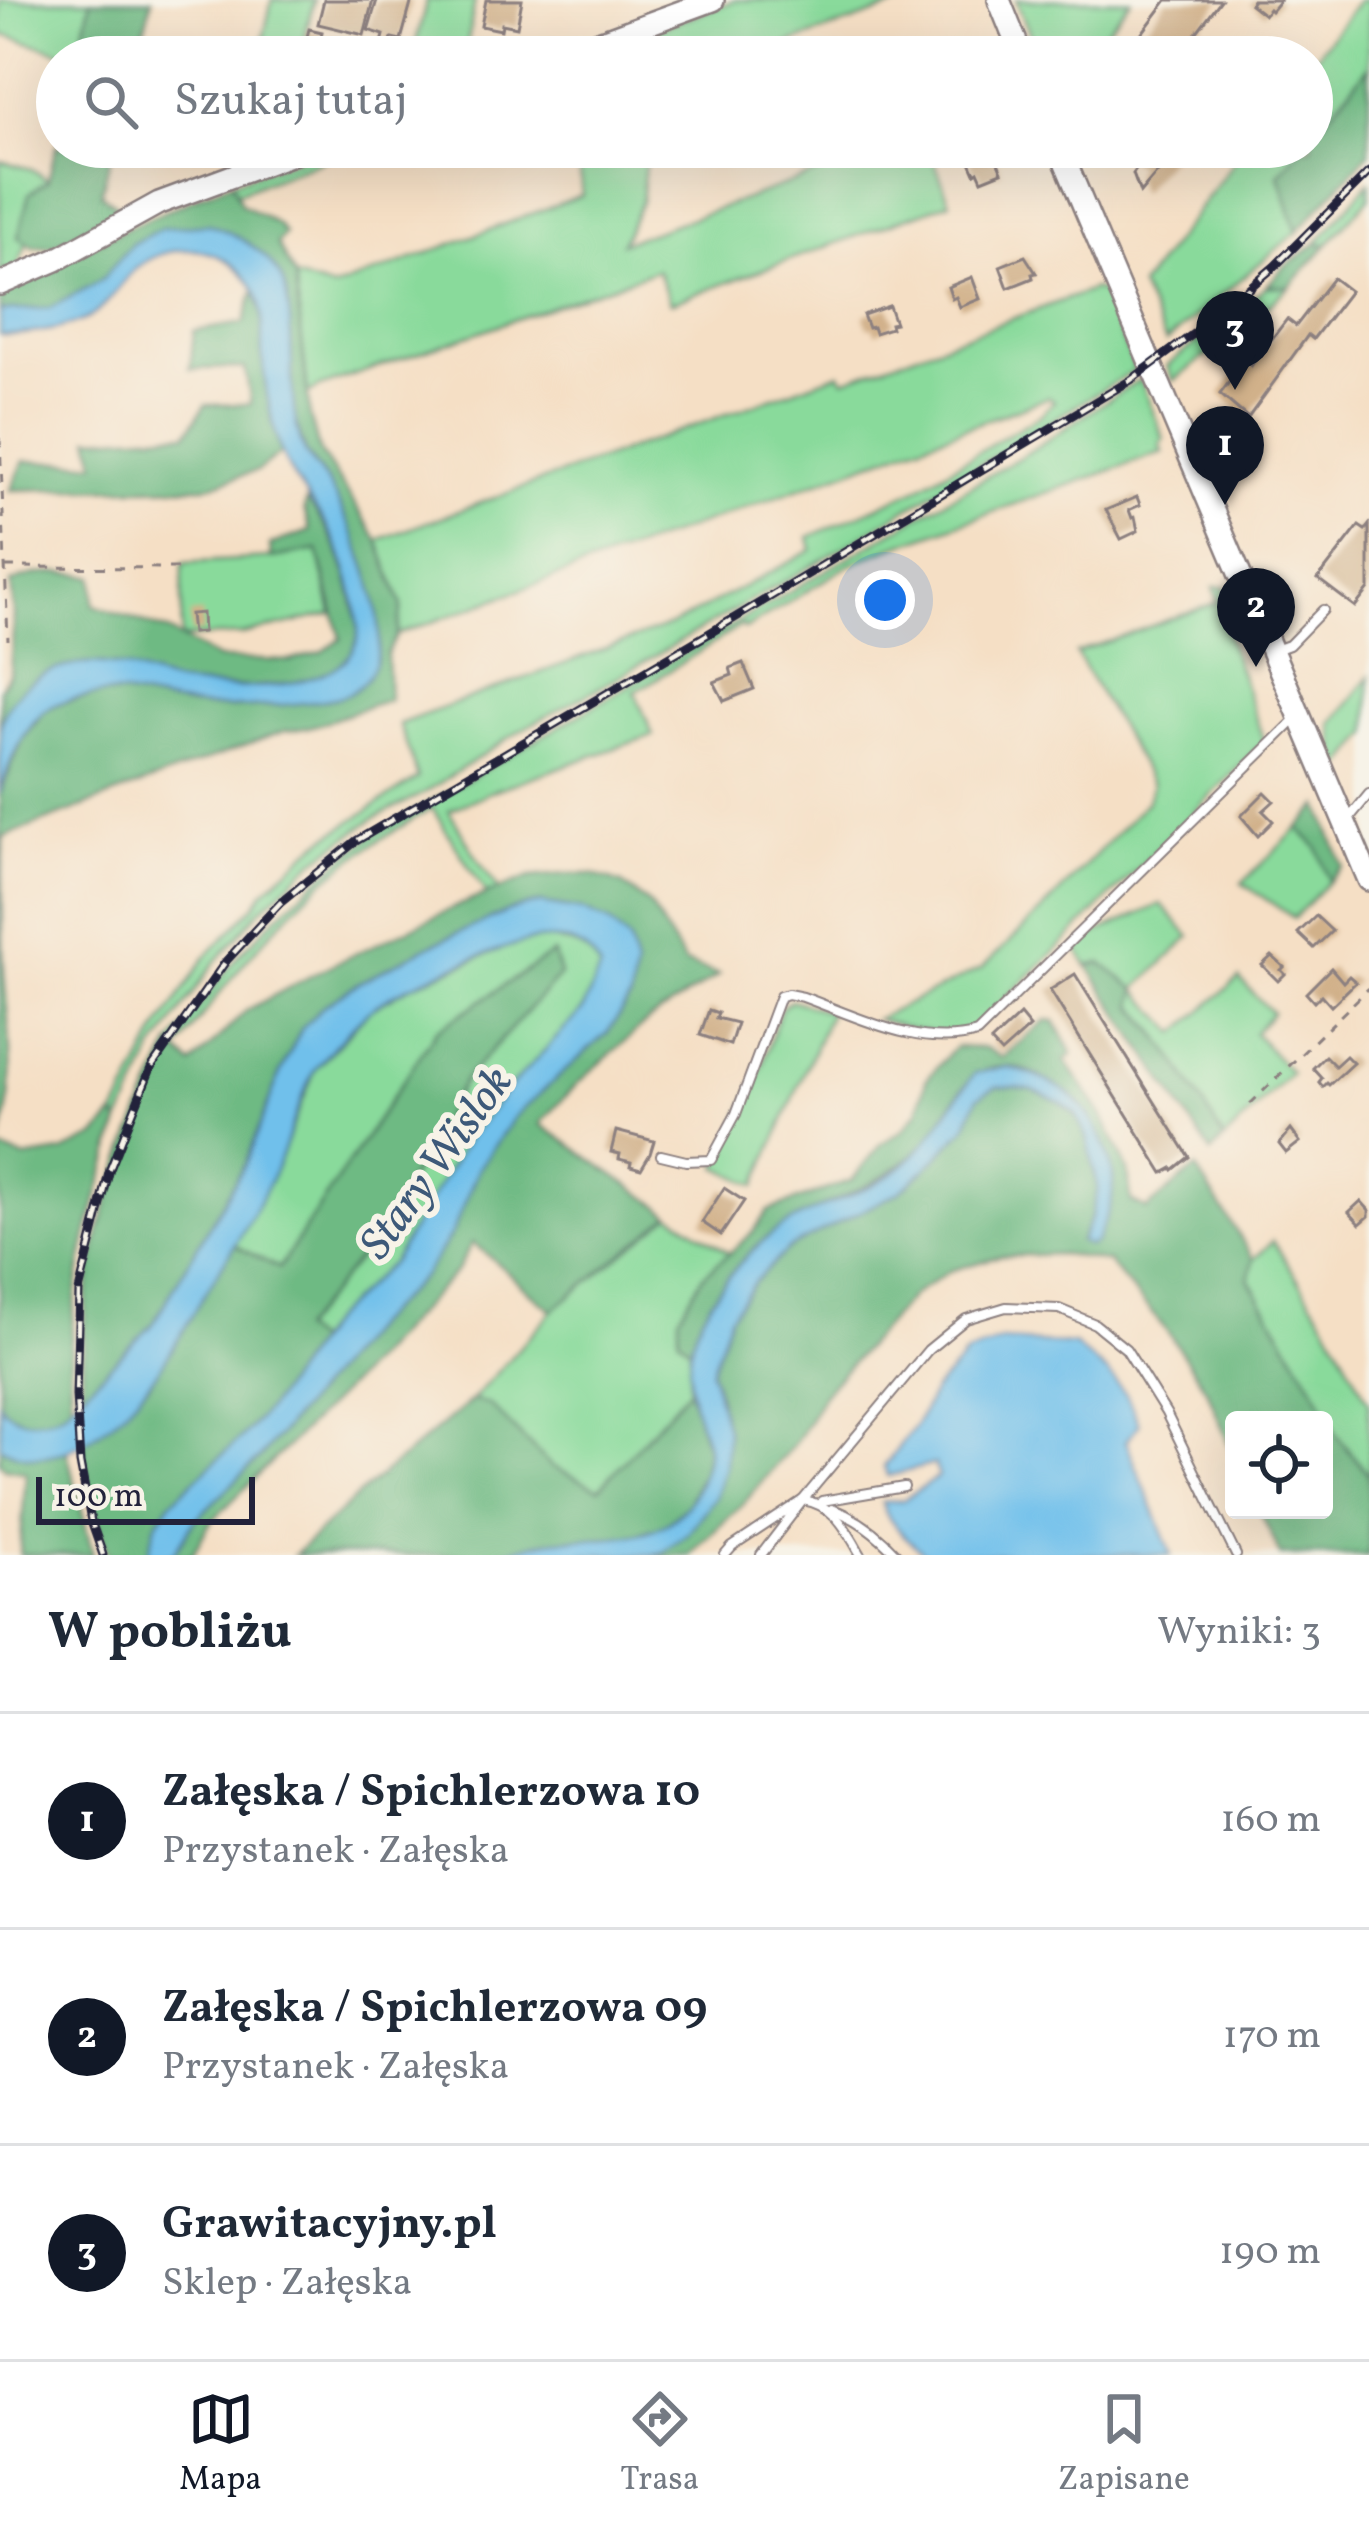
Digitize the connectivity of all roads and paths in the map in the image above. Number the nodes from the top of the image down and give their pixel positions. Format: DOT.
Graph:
graph roads {
  1 [pos="713,0"];
  2 [pos="998,0"];
  3 [pos="615,36"];
  4 [pos="1013,36"];
  5 [pos="254,168"];
  6 [pos="1067,168"];
  7 [pos="0,284"];
  8 [pos="0,438"];
  9 [pos="6,566"];
  10 [pos="178,568"];
  11 [pos="1324,610"];
  12 [pos="8,640"];
  13 [pos="1271,652"];
  14 [pos="1298,716"];
  15 [pos="1369,794"];
  16 [pos="1345,823"];
  17 [pos="1369,880"];
  18 [pos="1369,988"];
  19 [pos="1250,1104"];
  20 [pos="661,1155"];
  21 [pos="904,1487"];
  22 [pos="803,1500"];
  23 [pos="816,1502"];
  24 [pos="830,1508"];
  25 [pos="725,1555"];
  26 [pos="761,1555"];
  27 [pos="861,1555"];
  28 [pos="897,1555"];
  29 [pos="1236,1555"];
  1 -- 3 [label="street"];
  2 -- 4 [label="street"];
  5 -- 7 [label="street"];
  6 -- 13 [label="street"];
  8 -- 9 [label="path"];
  9 -- 10 [label="path"];
  9 -- 12 [label="path"];
  11 -- 13 [label="lane"];
  13 -- 14 [label="street"];
  14 -- 16 [label="street"];
  14 -- 20 [label="lane"];
  15 -- 16 [label="lane"];
  16 -- 17 [label="street"];
  18 -- 19 [label="path"];
  21 -- 23 [label="lane"];
  22 -- 23 [label="lane"];
  22 -- 25 [label="lane"];
  22 -- 26 [label="lane"];
  22 -- 29 [label="lane"];
  23 -- 24 [label="lane"];
  24 -- 27 [label="lane"];
  24 -- 28 [label="lane"];
}
